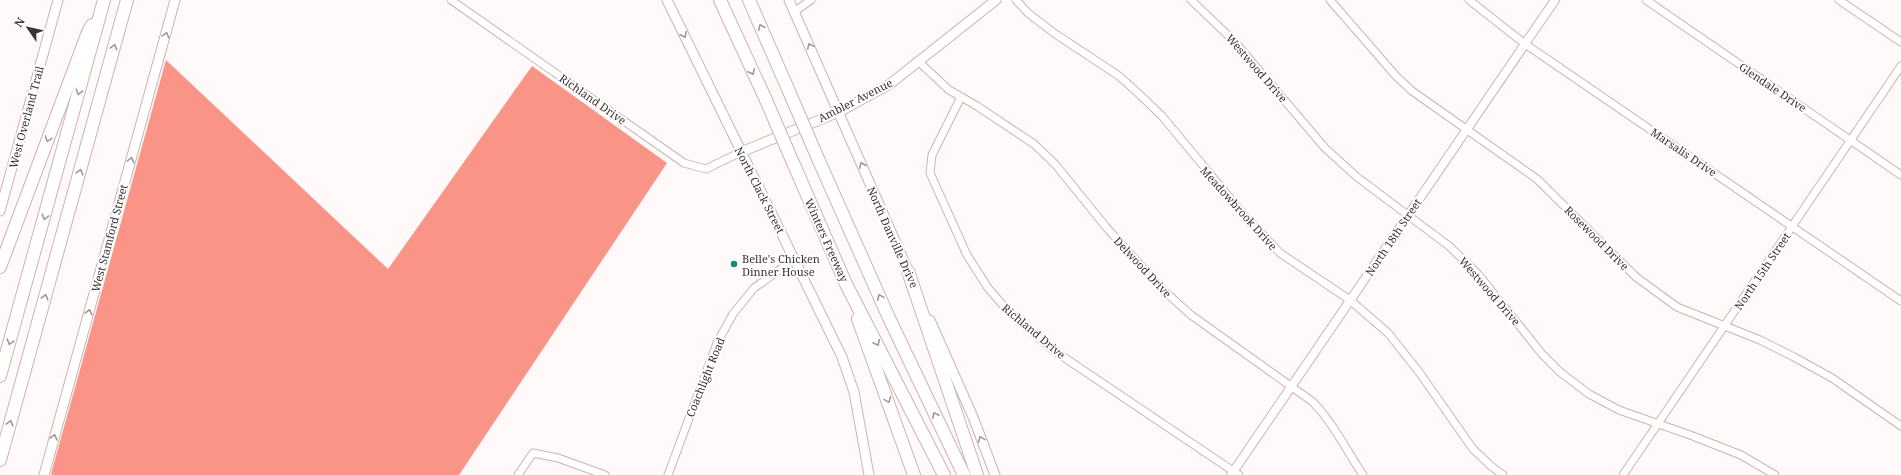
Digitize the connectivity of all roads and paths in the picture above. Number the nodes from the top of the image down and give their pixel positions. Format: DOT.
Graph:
graph roads {
  1 [pos="58,0"];
  2 [pos="104,0"];
  3 [pos="127,0"];
  4 [pos="175,0"];
  5 [pos="451,0"];
  6 [pos="667,0"];
  7 [pos="715,0"];
  8 [pos="720,0"];
  9 [pos="750,0"];
  10 [pos="789,0"];
  11 [pos="811,0"];
  12 [pos="996,0"];
  13 [pos="1016,0"];
  14 [pos="1191,0"];
  15 [pos="1330,0"];
  16 [pos="1469,0"];
  17 [pos="1555,0"];
  18 [pos="1646,0"];
  19 [pos="1839,0"];
  20 [pos="794,12"];
  21 [pos="101,13"];
  22 [pos="1901,42"];
  23 [pos="739,43"];
  24 [pos="1525,44"];
  25 [pos="919,62"];
  26 [pos="1901,66"];
  27 [pos="961,97"];
  28 [pos="839,112"];
  29 [pos="1466,128"];
  30 [pos="1852,141"];
  31 [pos="741,152"];
  32 [pos="1901,174"];
  33 [pos="0,211"];
  34 [pos="1408,215"];
  35 [pos="1792,226"];
  36 [pos="795,259"];
  37 [pos="0,267"];
  38 [pos="908,271"];
  39 [pos="846,284"];
  40 [pos="1350,300"];
  41 [pos="1901,301"];
  42 [pos="1725,327"];
  43 [pos="0,376"];
  44 [pos="1292,386"];
  45 [pos="1659,423"];
  46 [pos="1901,426"];
  47 [pos="0,460"];
  48 [pos="1235,474"];
  49 [pos="44,475"];
  50 [pos="518,475"];
  51 [pos="605,475"];
  52 [pos="668,475"];
  53 [pos="869,475"];
  54 [pos="914,475"];
  55 [pos="944,475"];
  56 [pos="964,475"];
  57 [pos="977,475"];
  58 [pos="995,475"];
  59 [pos="1363,475"];
  60 [pos="1503,475"];
  61 [pos="1623,475"];
  62 [pos="1775,475"];
  1 -- 33 [label="main road, West Overland Trail"];
  2 -- 21 [label="highway"];
  47 -- 3 [label="highway, one-way"];
  49 -- 4 [label="main road, West Stamford Street, one-way"];
  5 -- 31 [label="street, Richland Drive"];
  6 -- 31 [label="main road, North Clack Street, one-way"];
  7 -- 23 [label="highway"];
  8 -- 23 [label="highway, Winters Freeway"];
  56 -- 9 [label="highway, one-way, bridge"];
  10 -- 20 [label="main road, North Danville Drive"];
  11 -- 20 [label="street"];
  12 -- 25 [label="main road, Ambler Avenue"];
  13 -- 40 [label="street, Meadowbrook Drive"];
  14 -- 34 [label="street, Westwood Drive"];
  15 -- 29 [label="street, Rosewood Drive"];
  16 -- 24 [label="street, Marsalis Drive"];
  17 -- 24 [label="street, North 18th Street"];
  18 -- 30 [label="street, Glendale Drive"];
  19 -- 22 [label="street"];
  28 -- 20 [label="main road, North Danville Drive, one-way"];
  21 -- 37 [label="highway, one-way"];
  21 -- 43 [label="highway, one-way"];
  23 -- 39 [label="highway, Winters Freeway, one-way, bridge"];
  24 -- 29 [label="street, North 18th Street"];
  24 -- 35 [label="street, Marsalis Drive"];
  25 -- 27 [label="street, Delwood Drive"];
  25 -- 28 [label="main road, Ambler Avenue"];
  26 -- 30 [label="street, North 15th Street"];
  27 -- 44 [label="street, Delwood Drive"];
  27 -- 48 [label="street, Richland Drive"];
  28 -- 31 [label="main road, Ambler Avenue"];
  38 -- 28 [label="main road, North Danville Drive, one-way"];
  29 -- 34 [label="street, North 18th Street"];
  29 -- 42 [label="street, Rosewood Drive"];
  30 -- 32 [label="street, Glendale Drive"];
  30 -- 35 [label="street, North 15th Street"];
  31 -- 36 [label="main road, North Clack Street"];
  34 -- 40 [label="street, North 18th Street"];
  34 -- 45 [label="street, Westwood Drive"];
  35 -- 41 [label="street, Marsalis Drive"];
  35 -- 42 [label="street, North 15th Street"];
  36 -- 52 [label="street, Coachlight Road"];
  36 -- 53 [label="main road, North Clack Street"];
  38 -- 57 [label="highway"];
  58 -- 38 [label="main road, North Danville Drive, one-way"];
  39 -- 54 [label="highway, one-way"];
  39 -- 55 [label="highway, Winters Freeway, one-way"];
  40 -- 44 [label="street, North 18th Street"];
  40 -- 60 [label="street, Meadowbrook Drive"];
  42 -- 45 [label="street, North 15th Street"];
  42 -- 46 [label="street, Rosewood Drive"];
  44 -- 48 [label="street, North 18th Street"];
  44 -- 59 [label="street, Delwood Drive"];
  45 -- 61 [label="street, North 15th Street"];
  45 -- 62 [label="street, Westwood Drive"];
  50 -- 51 [label="street"];
}
